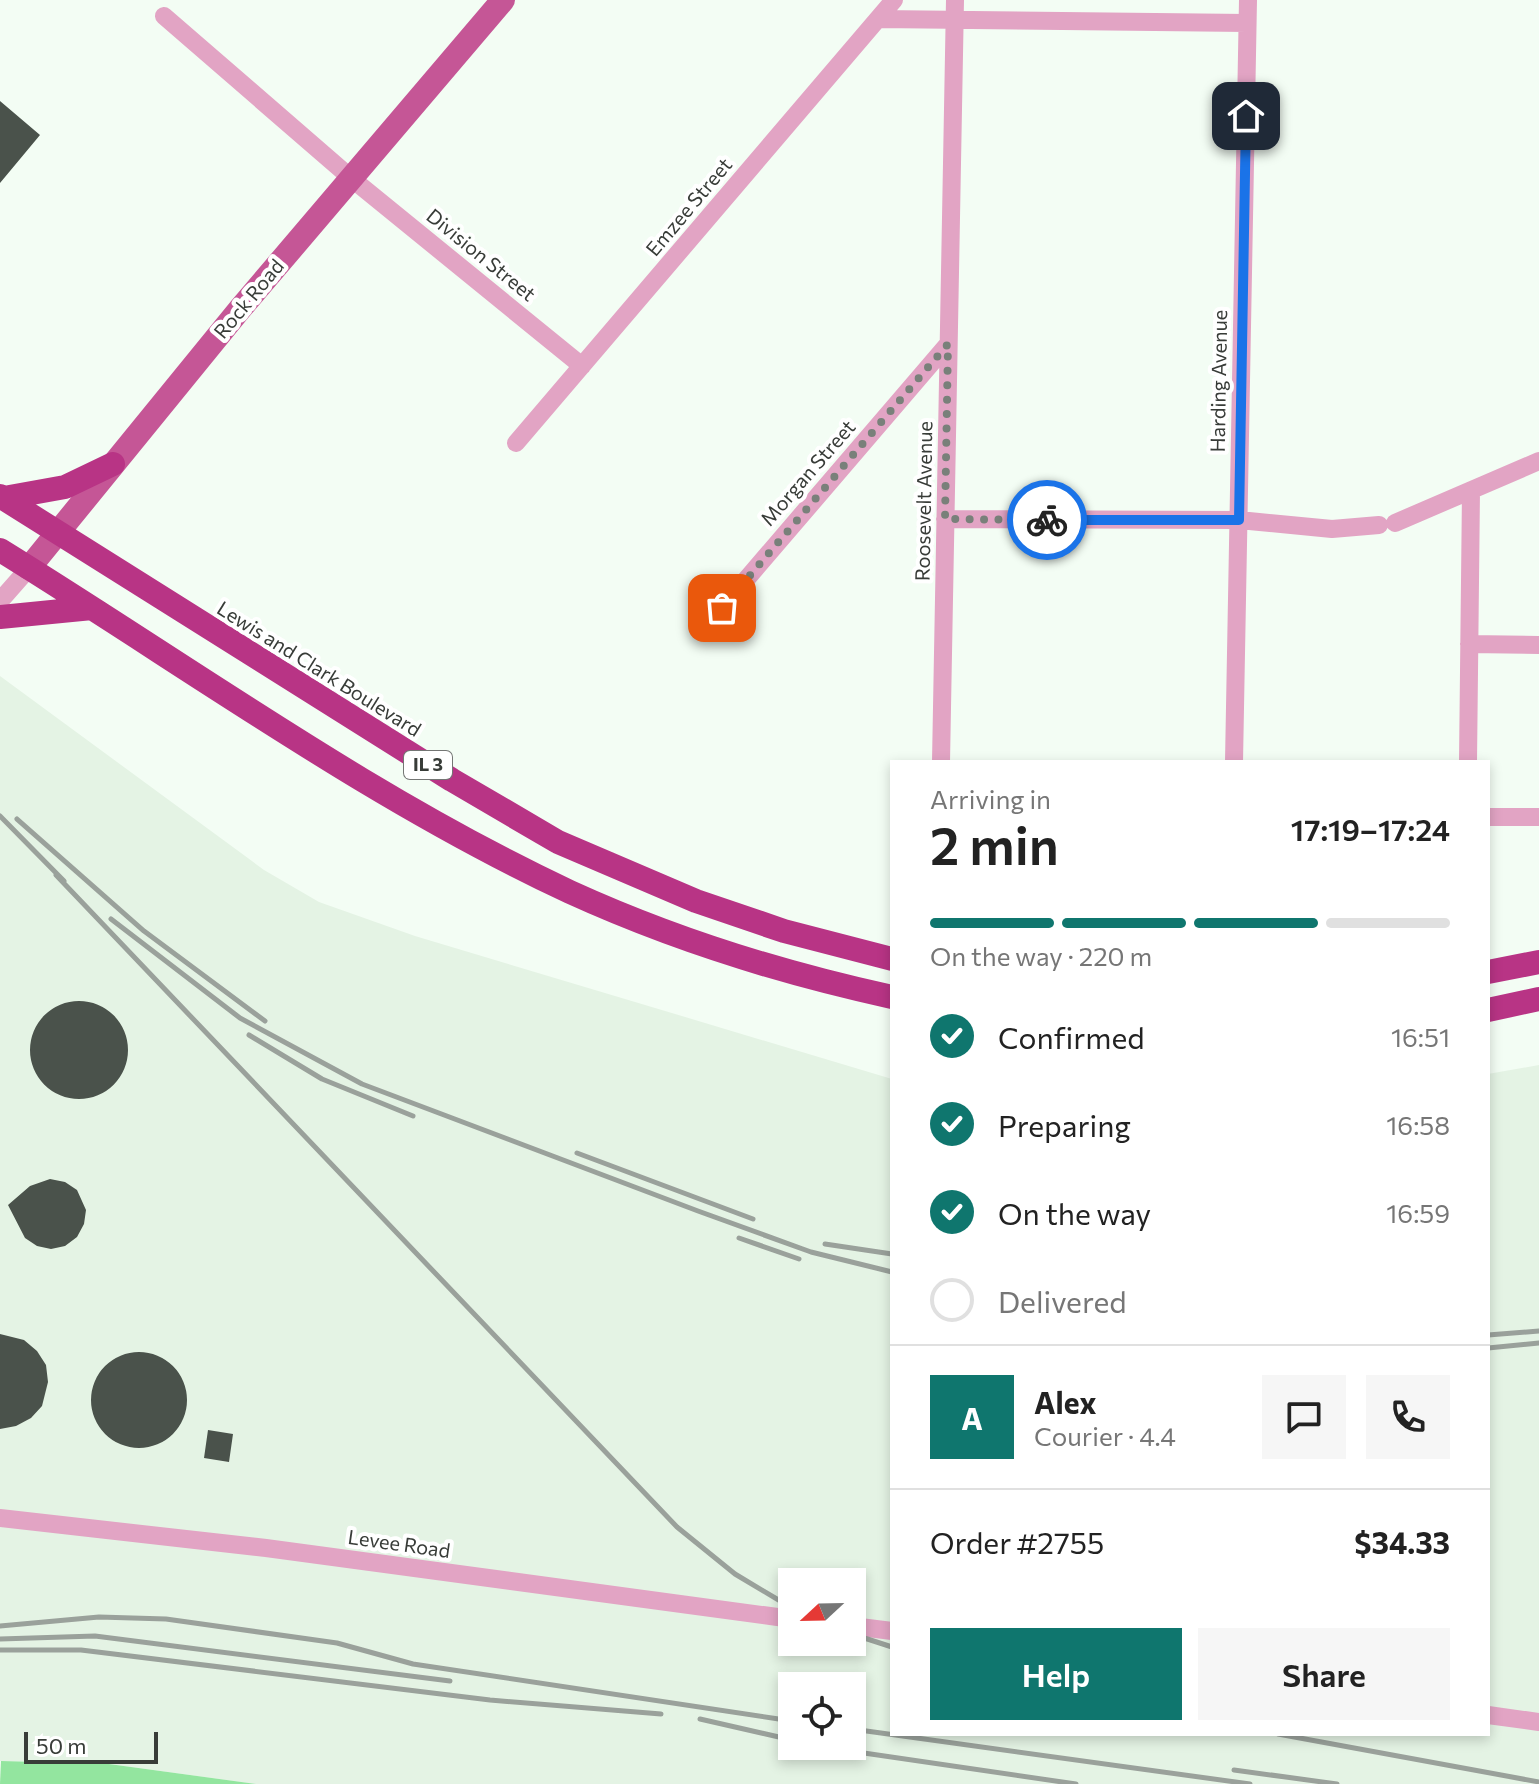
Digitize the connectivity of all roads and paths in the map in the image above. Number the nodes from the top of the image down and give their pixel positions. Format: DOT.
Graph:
graph roads {
  1 [pos="503,0"];
  2 [pos="894,0"];
  3 [pos="955,0"];
  4 [pos="1248,0"];
  5 [pos="164,16"];
  6 [pos="878,19"];
  7 [pos="954,20"];
  8 [pos="1247,23"];
  9 [pos="351,178"];
  10 [pos="948,344"];
  11 [pos="582,366"];
  12 [pos="516,443"];
  13 [pos="1539,461"];
  14 [pos="113,464"];
  15 [pos="1471,491"];
  16 [pos="2,497"];
  17 [pos="945,519"];
  18 [pos="1239,520"];
  19 [pos="56,533"];
  20 [pos="0,550"];
  21 [pos="29,568"];
  22 [pos="0,601"];
  23 [pos="92,608"];
  24 [pos="0,617"];
  25 [pos="702,631"];
  26 [pos="1469,644"];
  27 [pos="1539,645"];
  28 [pos="941,760"];
  29 [pos="1234,760"];
  30 [pos="1468,760"];
  31 [pos="1490,817"];
  32 [pos="1539,817"];
  33 [pos="890,958"];
  34 [pos="1539,962"];
  35 [pos="1490,972"];
  36 [pos="890,996"];
  37 [pos="1539,999"];
  38 [pos="1490,1010"];
  39 [pos="0,1518"];
  40 [pos="778,1617"];
  41 [pos="866,1628"];
  42 [pos="890,1631"];
  43 [pos="1490,1715"];
  44 [pos="1539,1722"];
  1 -- 9 [label="main road, Rock Road"];
  2 -- 6 [label="street, Emzee Street"];
  3 -- 7 [label="street, Roosevelt Avenue"];
  4 -- 8 [label="street, Harding Avenue"];
  5 -- 9 [label="street, Division Street"];
  6 -- 7 [label="street"];
  6 -- 11 [label="street, Emzee Street"];
  7 -- 8 [label="street"];
  7 -- 10 [label="street, Roosevelt Avenue"];
  8 -- 18 [label="street, Harding Avenue"];
  9 -- 11 [label="street, Division Street"];
  9 -- 14 [label="main road, Rock Road"];
  10 -- 17 [label="street, Roosevelt Avenue"];
  10 -- 25 [label="street, Morgan Street"];
  11 -- 12 [label="street, Emzee Street"];
  13 -- 15 [label="street"];
  14 -- 16 [label="highway"];
  14 -- 19 [label="main road, Rock Road"];
  15 -- 18 [label="street"];
  15 -- 26 [label="street"];
  16 -- 19 [label="highway, Lewis and Clark Boulevard / IL 3"];
  17 -- 18 [label="street"];
  17 -- 28 [label="street, Roosevelt Avenue"];
  18 -- 29 [label="street, Harding Avenue"];
  19 -- 21 [label="main road, Rock Road"];
  19 -- 33 [label="highway, Lewis and Clark Boulevard / IL 3"];
  20 -- 21 [label="highway, IL 3"];
  21 -- 22 [label="street, Rock Road"];
  21 -- 23 [label="highway, IL 3"];
  23 -- 24 [label="highway"];
  23 -- 36 [label="highway, IL 3"];
  26 -- 27 [label="street"];
  26 -- 30 [label="street"];
  31 -- 32 [label="street"];
  34 -- 35 [label="highway"];
  37 -- 38 [label="highway"];
  39 -- 40 [label="street, Levee Road"];
  41 -- 42 [label="street"];
  43 -- 44 [label="street"];
}
